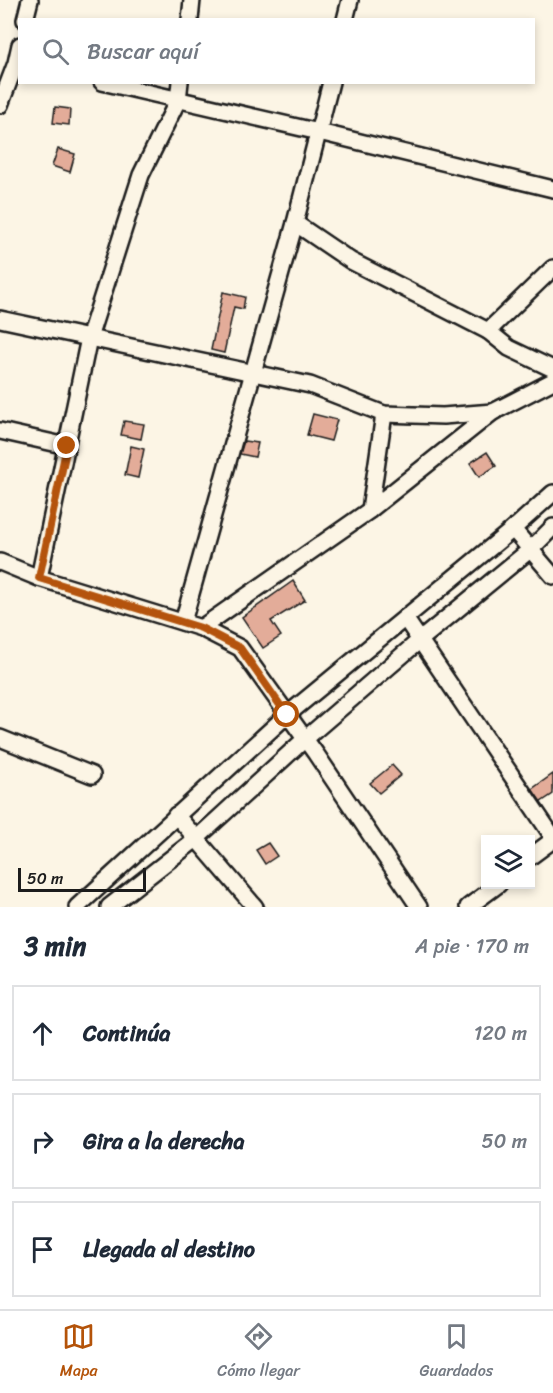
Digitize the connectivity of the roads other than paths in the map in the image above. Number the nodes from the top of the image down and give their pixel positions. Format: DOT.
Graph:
graph roads {
  1 [pos="30,0"];
  2 [pos="192,0"];
  3 [pos="350,0"];
  4 [pos="26,18"];
  5 [pos="190,18"];
  6 [pos="346,18"];
  7 [pos="0,60"];
  8 [pos="18,63"];
  9 [pos="110,84"];
  10 [pos="180,84"];
  11 [pos="331,84"];
  12 [pos="178,100"];
  13 [pos="0,105"];
  14 [pos="319,132"];
  15 [pos="553,189"];
  16 [pos="295,223"];
  17 [pos="553,268"];
  18 [pos="0,319"];
  19 [pos="488,331"];
  20 [pos="89,338"];
  21 [pos="553,369"];
  22 [pos="252,372"];
  23 [pos="553,381"];
  24 [pos="493,412"];
  25 [pos="384,414"];
  26 [pos="0,431"];
  27 [pos="67,446"];
  28 [pos="553,493"];
  29 [pos="370,510"];
  30 [pos="553,527"];
  31 [pos="513,529"];
  32 [pos="531,549"];
  33 [pos="0,562"];
  34 [pos="553,576"];
  35 [pos="39,578"];
  36 [pos="405,618"];
  37 [pos="183,622"];
  38 [pos="201,628"];
  39 [pos="420,640"];
  40 [pos="287,715"];
  41 [pos="0,738"];
  42 [pos="305,739"];
  43 [pos="92,775"];
  44 [pos="176,815"];
  45 [pos="553,838"];
  46 [pos="196,839"];
  47 [pos="535,854"];
  48 [pos="493,889"];
  49 [pos="77,907"];
  50 [pos="109,907"];
  51 [pos="255,907"];
  52 [pos="419,907"];
  53 [pos="468,907"];
  1 -- 4 [label="street"];
  2 -- 5 [label="street"];
  3 -- 6 [label="street"];
  7 -- 8 [label="street"];
  8 -- 13 [label="street"];
  9 -- 12 [label="street"];
  10 -- 12 [label="street"];
  11 -- 14 [label="street"];
  12 -- 14 [label="street"];
  12 -- 20 [label="street"];
  14 -- 15 [label="street"];
  14 -- 16 [label="street"];
  16 -- 19 [label="street"];
  16 -- 22 [label="street"];
  17 -- 19 [label="street"];
  18 -- 20 [label="street"];
  19 -- 21 [label="street"];
  20 -- 22 [label="street"];
  20 -- 27 [label="street"];
  22 -- 25 [label="street"];
  22 -- 37 [label="street"];
  23 -- 24 [label="street"];
  24 -- 25 [label="street"];
  24 -- 29 [label="street"];
  25 -- 29 [label="street"];
  26 -- 27 [label="street"];
  27 -- 35 [label="street"];
  28 -- 31 [label="street"];
  29 -- 38 [label="street"];
  30 -- 32 [label="street"];
  31 -- 32 [label="street"];
  31 -- 36 [label="street"];
  32 -- 34 [label="street"];
  32 -- 39 [label="street"];
  33 -- 35 [label="street"];
  35 -- 37 [label="street"];
  36 -- 39 [label="street"];
  36 -- 40 [label="street"];
  37 -- 38 [label="street"];
  38 -- 40 [label="street"];
  39 -- 42 [label="street"];
  39 -- 45 [label="street"];
  40 -- 42 [label="street"];
  40 -- 44 [label="street"];
  41 -- 43 [label="street"];
  42 -- 46 [label="street"];
  42 -- 52 [label="street"];
  44 -- 46 [label="street"];
  44 -- 49 [label="street"];
  45 -- 47 [label="street"];
  46 -- 50 [label="street"];
  46 -- 51 [label="street"];
  48 -- 53 [label="street"];
}
